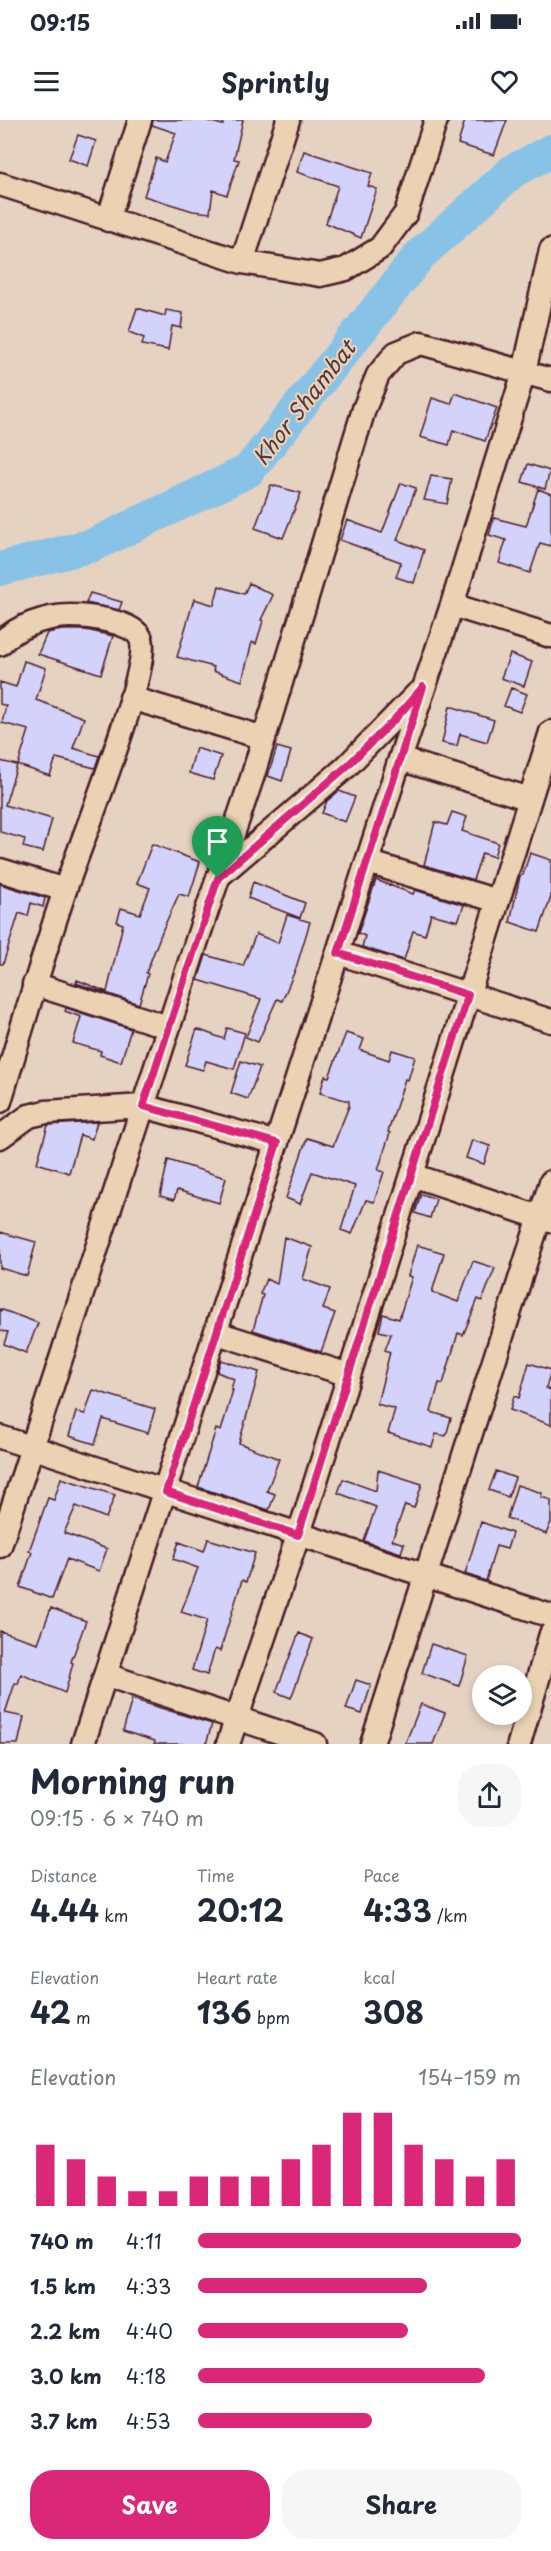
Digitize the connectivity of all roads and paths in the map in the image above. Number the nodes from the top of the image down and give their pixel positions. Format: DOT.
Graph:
graph roads {
  1 [pos="140,120"];
  2 [pos="288,120"];
  3 [pos="436,120"];
  4 [pos="0,184"];
  5 [pos="108,220"];
  6 [pos="551,249"];
  7 [pos="242,262"];
  8 [pos="524,372"];
  9 [pos="551,380"];
  10 [pos="452,605"];
  11 [pos="551,636"];
  12 [pos="0,644"];
  13 [pos="423,687"];
  14 [pos="131,698"];
  15 [pos="551,732"];
  16 [pos="264,738"];
  17 [pos="400,759"];
  18 [pos="530,798"];
  19 [pos="367,862"];
  20 [pos="0,870"];
  21 [pos="218,878"];
  22 [pos="65,890"];
  23 [pos="498,901"];
  24 [pos="338,953"];
  25 [pos="34,984"];
  26 [pos="468,995"];
  27 [pos="551,1022"];
  28 [pos="168,1027"];
  29 [pos="0,1101"];
  30 [pos="143,1106"];
  31 [pos="0,1137"];
  32 [pos="277,1143"];
  33 [pos="412,1175"];
  34 [pos="551,1182"];
  35 [pos="545,1219"];
  36 [pos="217,1333"];
  37 [pos="349,1375"];
  38 [pos="0,1437"];
  39 [pos="34,1448"];
  40 [pos="166,1492"];
  41 [pos="298,1535"];
  42 [pos="0,1546"];
  43 [pos="425,1576"];
  44 [pos="551,1616"];
  45 [pos="551,1634"];
  46 [pos="106,1675"];
  47 [pos="237,1719"];
  48 [pos="83,1744"];
  49 [pos="228,1744"];
  50 [pos="315,1744"];
  51 [pos="372,1744"];
  52 [pos="519,1744"];
  1 -- 5 [label="street"];
  2 -- 7 [label="street"];
  3 -- 7 [label="street"];
  4 -- 5 [label="street"];
  5 -- 7 [label="street"];
  6 -- 8 [label="street"];
  8 -- 9 [label="street"];
  8 -- 10 [label="street"];
  8 -- 16 [label="street"];
  10 -- 11 [label="street"];
  10 -- 13 [label="street"];
  12 -- 14 [label="street"];
  13 -- 17 [label="street"];
  13 -- 21 [label="street"];
  14 -- 16 [label="street"];
  14 -- 22 [label="street"];
  15 -- 18 [label="street"];
  16 -- 21 [label="street"];
  17 -- 18 [label="street"];
  17 -- 19 [label="street"];
  18 -- 23 [label="street"];
  19 -- 23 [label="street"];
  19 -- 24 [label="street"];
  20 -- 22 [label="street"];
  21 -- 28 [label="street"];
  22 -- 25 [label="street"];
  23 -- 26 [label="street"];
  24 -- 26 [label="street"];
  24 -- 32 [label="street"];
  25 -- 28 [label="street"];
  25 -- 29 [label="street"];
  26 -- 27 [label="street"];
  26 -- 33 [label="street"];
  28 -- 30 [label="street"];
  30 -- 31 [label="street"];
  30 -- 32 [label="street"];
  30 -- 39 [label="street"];
  32 -- 36 [label="street"];
  33 -- 35 [label="street"];
  33 -- 37 [label="street"];
  34 -- 35 [label="street"];
  35 -- 43 [label="street"];
  36 -- 37 [label="street"];
  36 -- 40 [label="street"];
  37 -- 41 [label="street"];
  38 -- 39 [label="street"];
  39 -- 40 [label="street"];
  39 -- 42 [label="street"];
  40 -- 41 [label="street"];
  40 -- 46 [label="street"];
  41 -- 43 [label="street"];
  41 -- 47 [label="street"];
  43 -- 44 [label="street"];
  43 -- 51 [label="street"];
  45 -- 52 [label="street"];
  46 -- 47 [label="street"];
  46 -- 48 [label="street"];
  47 -- 49 [label="street"];
  47 -- 50 [label="street"];
}
